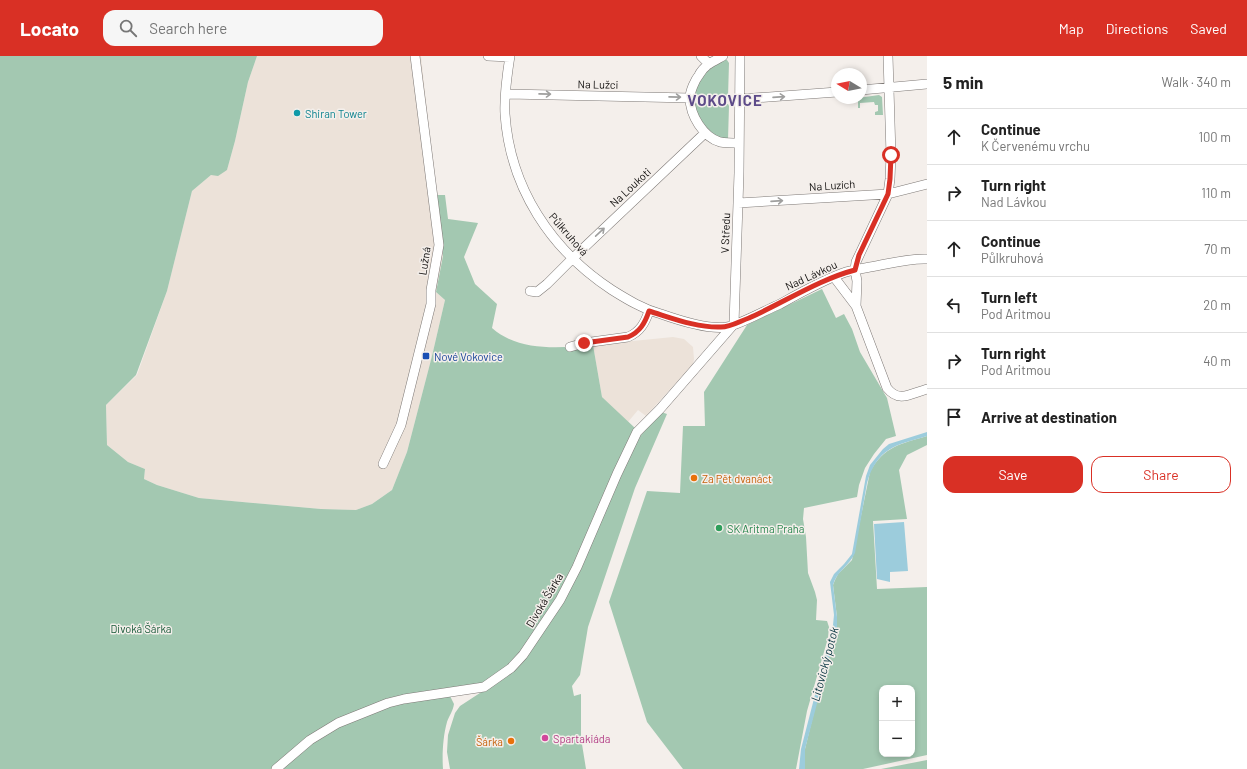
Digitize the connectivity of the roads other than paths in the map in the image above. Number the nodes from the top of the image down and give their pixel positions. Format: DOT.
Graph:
graph roads {
  1 [pos="415,56"];
  2 [pos="488,56"];
  3 [pos="510,56"];
  4 [pos="701,56"];
  5 [pos="723,56"];
  6 [pos="740,56"];
  7 [pos="888,56"];
  8 [pos="709,64"];
  9 [pos="927,84"];
  10 [pos="888,88"];
  11 [pos="867,90"];
  12 [pos="831,92"];
  13 [pos="506,94"];
  14 [pos="690,98"];
  15 [pos="740,99"];
  16 [pos="705,133"];
  17 [pos="739,143"];
  18 [pos="927,184"];
  19 [pos="888,194"];
  20 [pos="738,203"];
  21 [pos="572,259"];
  22 [pos="927,259"];
  23 [pos="855,270"];
  24 [pos="834,277"];
  25 [pos="530,292"];
  26 [pos="856,306"];
  27 [pos="649,311"];
  28 [pos="734,324"];
  29 [pos="570,347"];
  30 [pos="927,390"];
  31 [pos="383,464"];
  32 [pos="276,769"];
  1 -- 31 [label="street, Lužná"];
  2 -- 3 [label="street"];
  3 -- 13 [label="street, Půlkruhová"];
  4 -- 8 [label="street"];
  5 -- 8 [label="street"];
  6 -- 15 [label="street, V Středu"];
  7 -- 10 [label="street"];
  8 -- 14 [label="street"];
  9 -- 10 [label="street"];
  10 -- 11 [label="street"];
  10 -- 19 [label="street"];
  15 -- 12 [label="street, one-way"];
  13 -- 14 [label="street, Na Lužci, one-way"];
  13 -- 21 [label="street, Půlkruhová"];
  14 -- 16 [label="street"];
  15 -- 17 [label="street, V Středu"];
  16 -- 17 [label="street"];
  21 -- 16 [label="street, Na Loukoti, one-way"];
  17 -- 20 [label="street, V Středu"];
  18 -- 19 [label="street, Na Luzích"];
  20 -- 19 [label="street, Na Luzích, one-way"];
  19 -- 23 [label="street"];
  20 -- 28 [label="street, V Středu"];
  21 -- 25 [label="street, Na Loukoti"];
  21 -- 27 [label="street, Půlkruhová"];
  22 -- 23 [label="street, Nad Lávkou"];
  23 -- 24 [label="street, Nad Lávkou"];
  23 -- 26 [label="street"];
  24 -- 26 [label="street"];
  24 -- 28 [label="street, Nad Lávkou"];
  26 -- 30 [label="street"];
  27 -- 28 [label="street, Půlkruhová"];
  27 -- 29 [label="street"];
  28 -- 32 [label="street, Divoká Šárka"];
}
